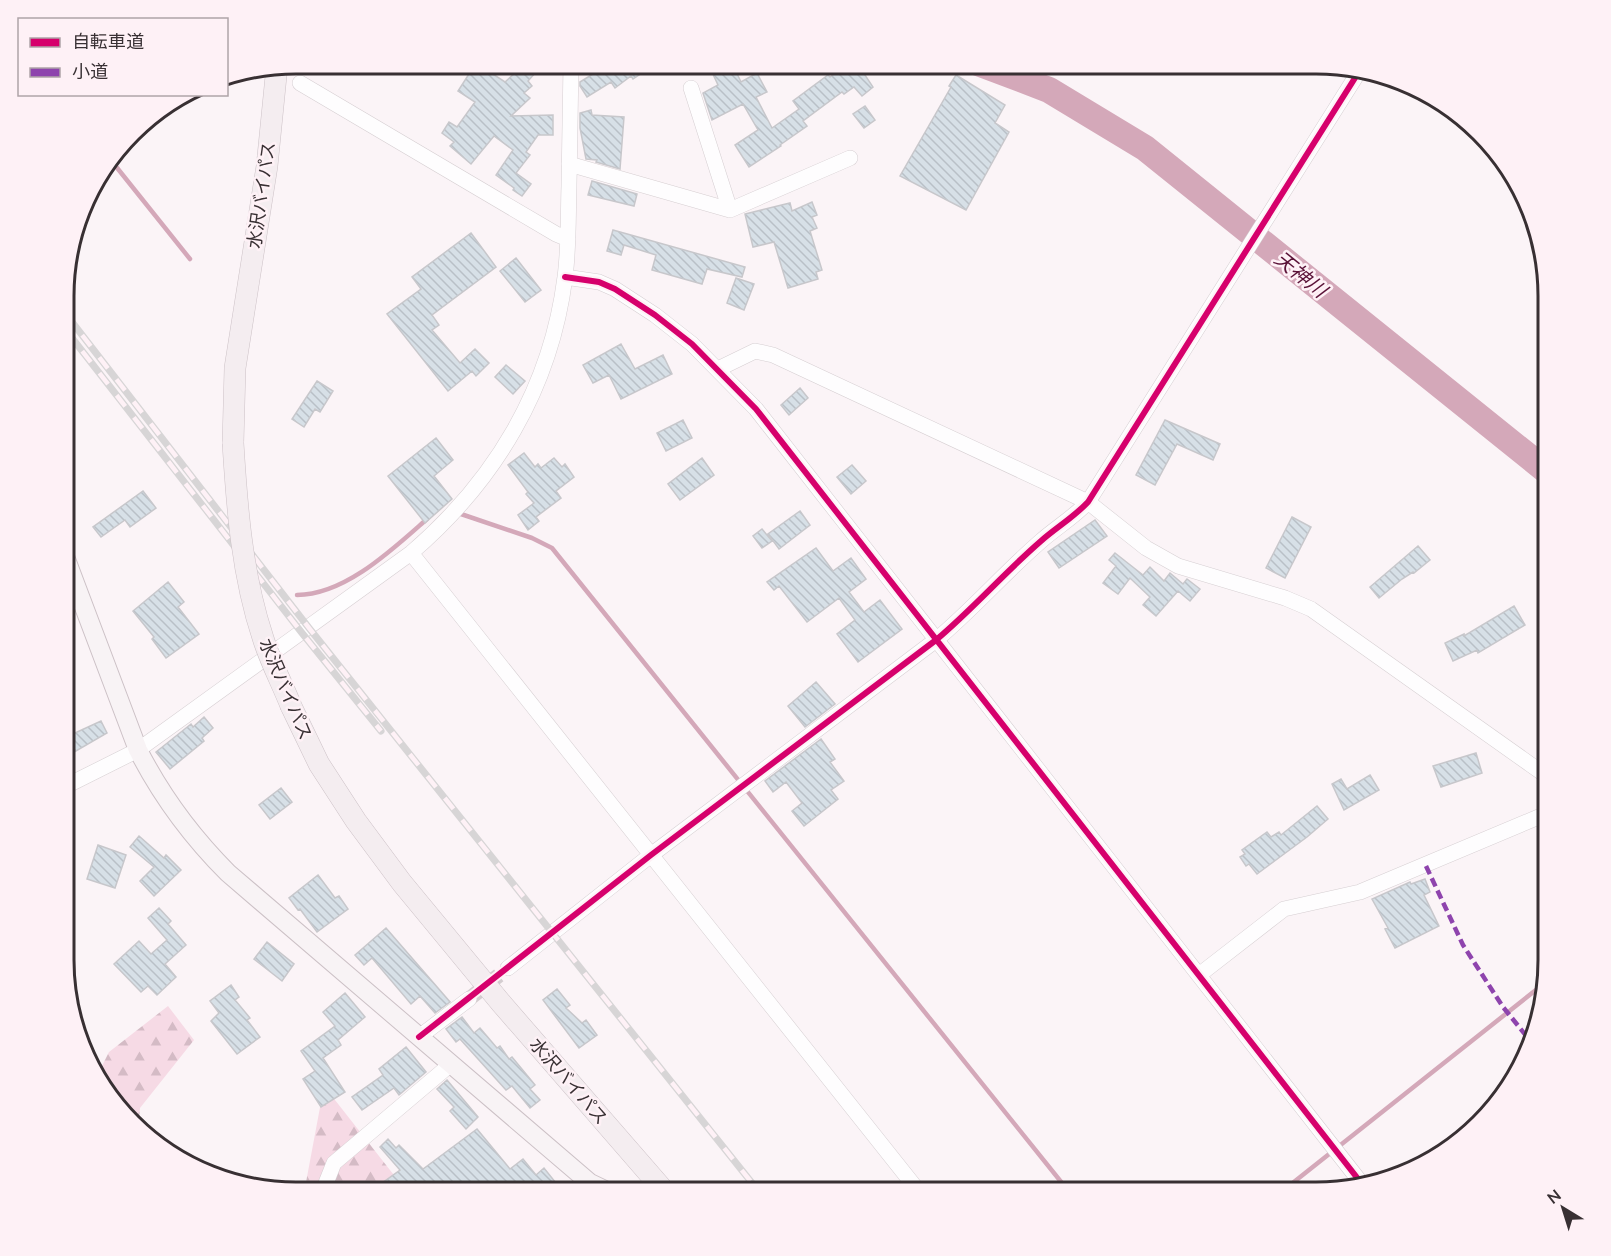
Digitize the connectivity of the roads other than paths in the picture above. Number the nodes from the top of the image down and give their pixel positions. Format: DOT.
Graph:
graph roads {
  1 [pos="276,74"];
  2 [pos="571,74"];
  3 [pos="1355,77"];
  4 [pos="300,83"];
  5 [pos="691,88"];
  6 [pos="850,158"];
  7 [pos="569,165"];
  8 [pos="730,210"];
  9 [pos="568,239"];
  10 [pos="565,277"];
  11 [pos="718,369"];
  12 [pos="1088,502"];
  13 [pos="411,552"];
  14 [pos="74,592"];
  15 [pos="936,640"];
  16 [pos="138,750"];
  17 [pos="1538,770"];
  18 [pos="74,782"];
  19 [pos="1538,817"];
  20 [pos="651,855"];
  21 [pos="508,968"];
  22 [pos="1199,975"];
  23 [pos="469,999"];
  24 [pos="419,1037"];
  25 [pos="451,1064"];
  26 [pos="1358,1178"];
  27 [pos="326,1182"];
  28 [pos="589,1182"];
  29 [pos="656,1182"];
  30 [pos="911,1182"];
  1 -- 29 [label="highway, 水沢バイパス, bridge"];
  2 -- 7 [label="street"];
  3 -- 12 [label="street"];
  4 -- 9 [label="street"];
  5 -- 8 [label="street"];
  6 -- 8 [label="street"];
  7 -- 8 [label="street"];
  7 -- 9 [label="street"];
  9 -- 10 [label="street"];
  10 -- 11 [label="street"];
  10 -- 13 [label="street"];
  11 -- 12 [label="street"];
  11 -- 15 [label="street"];
  12 -- 15 [label="street"];
  12 -- 17 [label="street"];
  13 -- 16 [label="street"];
  13 -- 20 [label="street"];
  14 -- 16 [label="main road"];
  15 -- 20 [label="street"];
  15 -- 22 [label="street"];
  16 -- 18 [label="street"];
  16 -- 24 [label="main road"];
  19 -- 22 [label="street"];
  20 -- 21 [label="street"];
  20 -- 30 [label="street"];
  22 -- 26 [label="street"];
  23 -- 24 [label="street"];
  24 -- 25 [label="main road"];
  25 -- 27 [label="street"];
  25 -- 28 [label="main road"];
}
